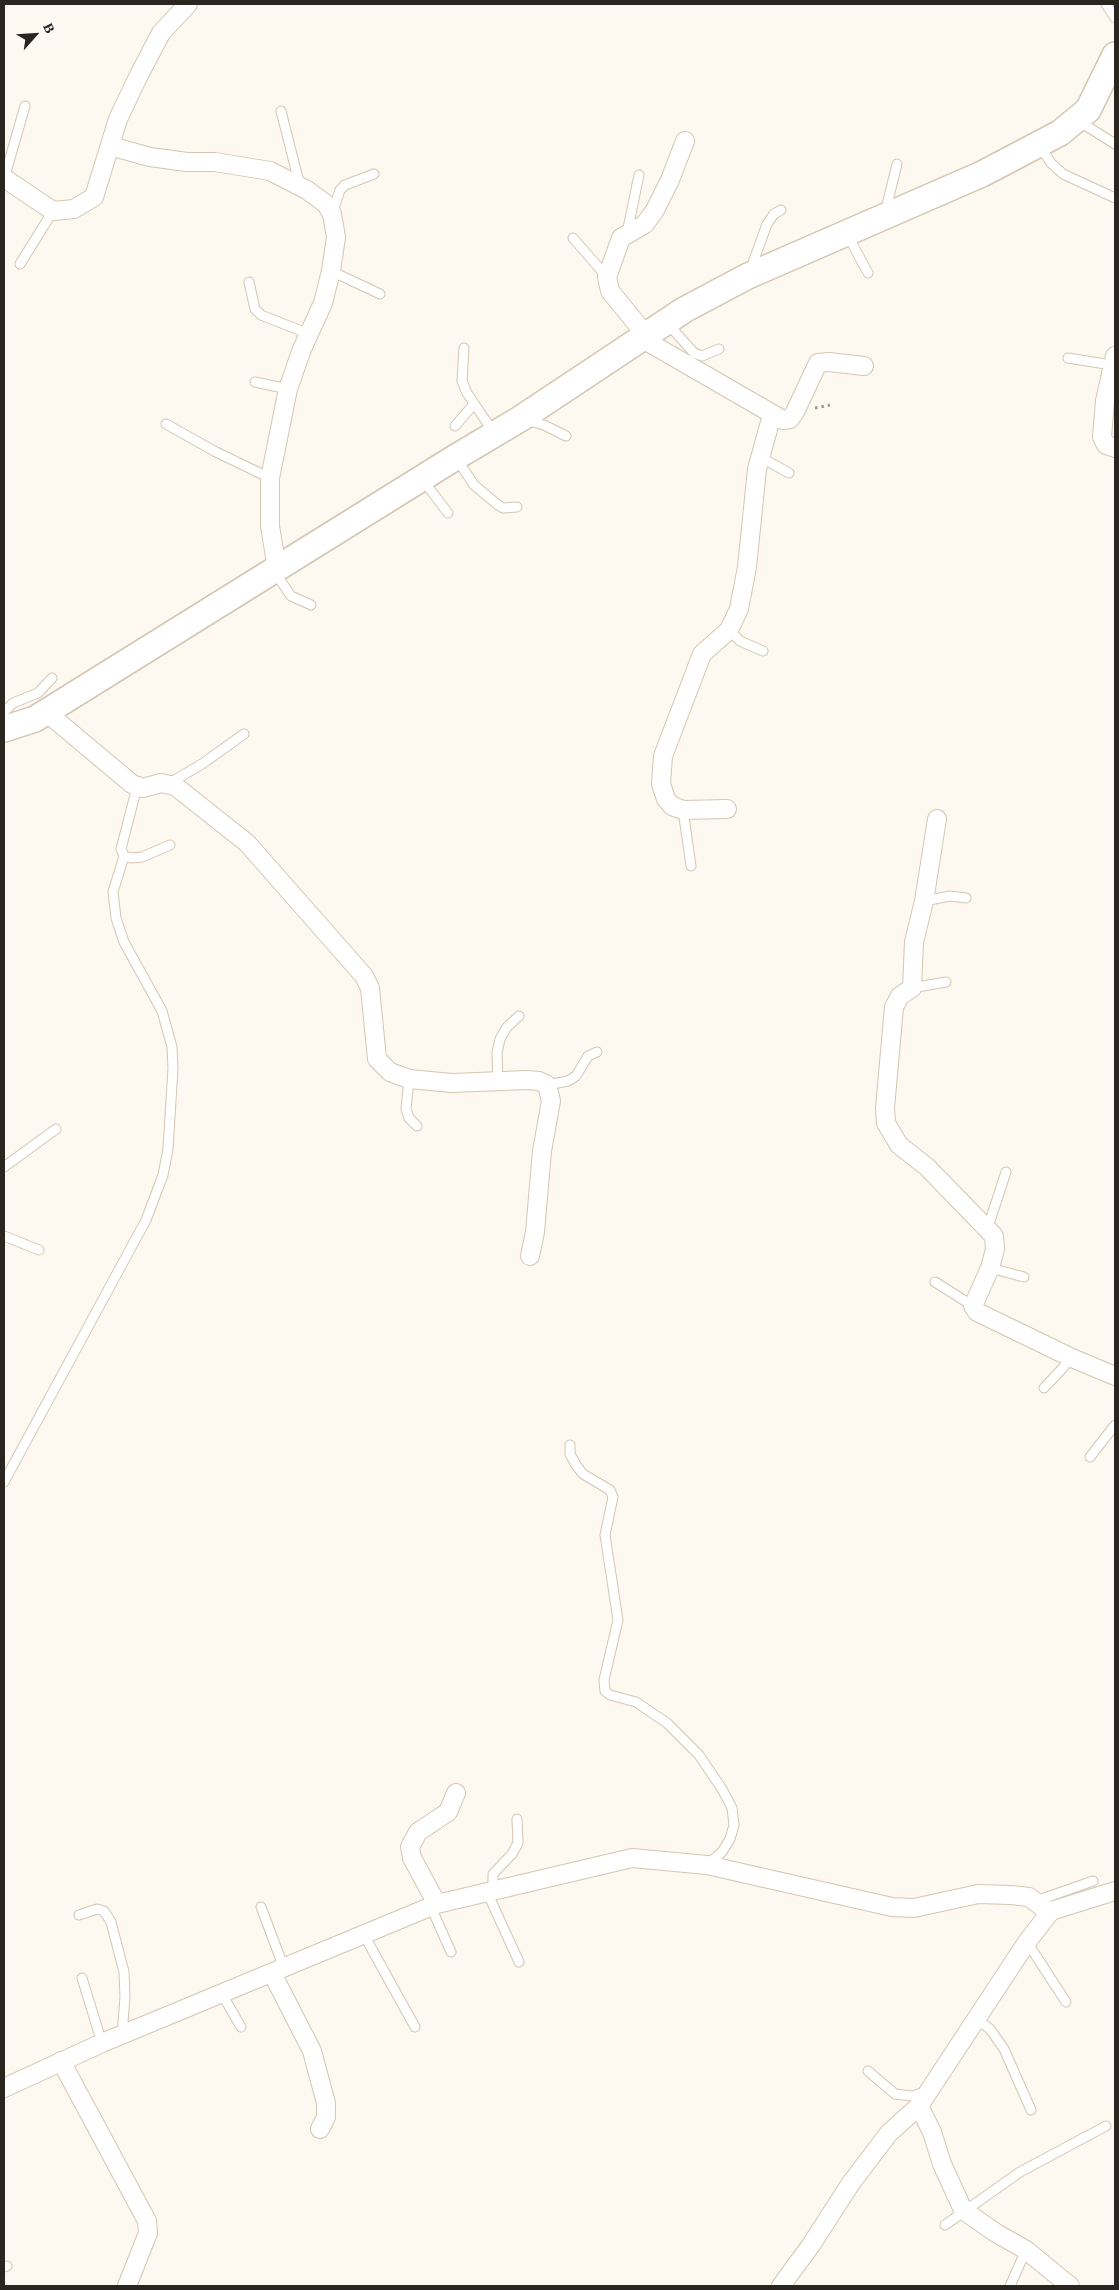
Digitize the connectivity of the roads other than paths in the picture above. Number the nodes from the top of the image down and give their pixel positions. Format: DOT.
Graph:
graph roads {
  1 [pos="1106,4"];
  2 [pos="179,8"];
  3 [pos="1115,18"];
  4 [pos="1115,55"];
  5 [pos="25,106"];
  6 [pos="281,111"];
  7 [pos="1077,120"];
  8 [pos="684,141"];
  9 [pos="1115,144"];
  10 [pos="1039,145"];
  11 [pos="110,146"];
  12 [pos="897,164"];
  13 [pos="374,174"];
  14 [pos="639,175"];
  15 [pos="4,179"];
  16 [pos="300,186"];
  17 [pos="1115,198"];
  18 [pos="780,210"];
  19 [pos="53,211"];
  20 [pos="332,214"];
  21 [pos="885,216"];
  22 [pos="626,233"];
  23 [pos="847,234"];
  24 [pos="573,238"];
  25 [pos="20,264"];
  26 [pos="332,270"];
  27 [pos="868,273"];
  28 [pos="748,276"];
  29 [pos="607,277"];
  30 [pos="249,282"];
  31 [pos="380,294"];
  32 [pos="651,331"];
  33 [pos="309,334"];
  34 [pos="464,348"];
  35 [pos="719,350"];
  36 [pos="1068,358"];
  37 [pos="1114,360"];
  38 [pos="864,366"];
  39 [pos="255,382"];
  40 [pos="288,389"];
  41 [pos="474,404"];
  42 [pos="772,415"];
  43 [pos="520,419"];
  44 [pos="166,424"];
  45 [pos="455,426"];
  46 [pos="495,434"];
  47 [pos="566,436"];
  48 [pos="1115,448"];
  49 [pos="456,457"];
  50 [pos="760,457"];
  51 [pos="789,473"];
  52 [pos="270,478"];
  53 [pos="421,479"];
  54 [pos="517,507"];
  55 [pos="448,513"];
  56 [pos="275,570"];
  57 [pos="311,605"];
  58 [pos="729,630"];
  59 [pos="763,651"];
  60 [pos="52,678"];
  61 [pos="4,712"];
  62 [pos="46,712"];
  63 [pos="4,729"];
  64 [pos="244,734"];
  65 [pos="167,784"];
  66 [pos="137,787"];
  67 [pos="727,809"];
  68 [pos="684,810"];
  69 [pos="937,819"];
  70 [pos="170,845"];
  71 [pos="124,856"];
  72 [pos="691,866"];
  73 [pos="966,898"];
  74 [pos="924,901"];
  75 [pos="946,982"];
  76 [pos="912,988"];
  77 [pos="519,1016"];
  78 [pos="597,1052"];
  79 [pos="409,1079"];
  80 [pos="498,1081"];
  81 [pos="547,1085"];
  82 [pos="417,1126"];
  83 [pos="56,1129"];
  84 [pos="4,1167"];
  85 [pos="1006,1172"];
  86 [pos="988,1228"];
  87 [pos="4,1236"];
  88 [pos="39,1250"];
  89 [pos="530,1256"];
  90 [pos="990,1268"];
  91 [pos="1024,1277"];
  92 [pos="935,1282"];
  93 [pos="973,1306"];
  94 [pos="1072,1358"];
  95 [pos="1115,1376"];
  96 [pos="1044,1388"];
  97 [pos="1115,1425"];
  98 [pos="570,1445"];
  99 [pos="1090,1457"];
  100 [pos="4,1482"];
  101 [pos="456,1794"];
  102 [pos="517,1819"];
  103 [pos="707,1865"];
  104 [pos="1093,1881"];
  105 [pos="1115,1891"];
  106 [pos="490,1892"];
  107 [pos="1036,1900"];
  108 [pos="434,1906"];
  109 [pos="261,1907"];
  110 [pos="1051,1911"];
  111 [pos="80,1915"];
  112 [pos="364,1935"];
  113 [pos="1027,1942"];
  114 [pos="451,1952"];
  115 [pos="519,1962"];
  116 [pos="278,1970"];
  117 [pos="82,1978"];
  118 [pos="222,1994"];
  119 [pos="1066,2002"];
  120 [pos="976,2018"];
  121 [pos="241,2027"];
  122 [pos="415,2028"];
  123 [pos="122,2035"];
  124 [pos="102,2043"];
  125 [pos="61,2061"];
  126 [pos="868,2071"];
  127 [pos="933,2086"];
  128 [pos="4,2088"];
  129 [pos="919,2106"];
  130 [pos="1031,2110"];
  131 [pos="1106,2126"];
  132 [pos="320,2129"];
  133 [pos="963,2210"];
  134 [pos="945,2225"];
  135 [pos="1026,2250"];
  136 [pos="127,2286"];
  137 [pos="781,2286"];
  138 [pos="1010,2286"];
  139 [pos="1070,2286"];
  1 -- 3 [label="lane"];
  2 -- 11 [label="street"];
  4 -- 7 [label="street"];
  5 -- 15 [label="lane"];
  6 -- 16 [label="lane"];
  7 -- 9 [label="lane"];
  7 -- 10 [label="street"];
  8 -- 22 [label="street"];
  10 -- 17 [label="lane"];
  10 -- 21 [label="street"];
  11 -- 16 [label="street"];
  11 -- 19 [label="street"];
  12 -- 21 [label="lane"];
  13 -- 20 [label="lane"];
  14 -- 22 [label="lane"];
  15 -- 19 [label="street"];
  16 -- 20 [label="street"];
  18 -- 28 [label="lane"];
  19 -- 25 [label="lane"];
  20 -- 26 [label="street"];
  21 -- 23 [label="street"];
  22 -- 29 [label="street"];
  23 -- 27 [label="lane"];
  23 -- 28 [label="street"];
  24 -- 29 [label="lane"];
  26 -- 31 [label="lane"];
  26 -- 33 [label="street"];
  28 -- 32 [label="street"];
  29 -- 32 [label="street"];
  30 -- 33 [label="lane"];
  32 -- 35 [label="lane"];
  32 -- 42 [label="street"];
  32 -- 43 [label="street"];
  33 -- 40 [label="street"];
  34 -- 41 [label="lane"];
  36 -- 37 [label="lane"];
  37 -- 48 [label="street"];
  38 -- 42 [label="street"];
  39 -- 40 [label="lane"];
  40 -- 52 [label="street"];
  41 -- 45 [label="lane"];
  41 -- 46 [label="lane"];
  42 -- 50 [label="street"];
  43 -- 46 [label="street"];
  43 -- 47 [label="lane"];
  44 -- 52 [label="lane"];
  46 -- 49 [label="street"];
  49 -- 53 [label="street"];
  49 -- 54 [label="lane"];
  50 -- 51 [label="lane"];
  50 -- 58 [label="street"];
  52 -- 56 [label="street"];
  53 -- 55 [label="lane"];
  53 -- 56 [label="street"];
  56 -- 57 [label="lane"];
  56 -- 62 [label="street"];
  58 -- 59 [label="lane"];
  58 -- 68 [label="street"];
  60 -- 61 [label="lane"];
  62 -- 63 [label="street"];
  62 -- 66 [label="street"];
  64 -- 65 [label="lane"];
  65 -- 66 [label="street"];
  65 -- 79 [label="street"];
  66 -- 71 [label="lane"];
  67 -- 68 [label="street"];
  68 -- 72 [label="lane"];
  69 -- 74 [label="street"];
  70 -- 71 [label="lane"];
  71 -- 100 [label="lane"];
  73 -- 74 [label="lane"];
  74 -- 76 [label="street"];
  75 -- 76 [label="lane"];
  76 -- 86 [label="street"];
  77 -- 80 [label="lane"];
  78 -- 81 [label="lane"];
  79 -- 80 [label="street"];
  79 -- 82 [label="lane"];
  80 -- 81 [label="street"];
  81 -- 89 [label="street"];
  83 -- 84 [label="lane"];
  85 -- 86 [label="lane"];
  86 -- 90 [label="street"];
  87 -- 88 [label="lane"];
  90 -- 91 [label="lane"];
  90 -- 93 [label="street"];
  92 -- 93 [label="lane"];
  93 -- 94 [label="street"];
  94 -- 95 [label="street"];
  94 -- 96 [label="lane"];
  97 -- 99 [label="lane"];
  98 -- 103 [label="lane"];
  101 -- 108 [label="street"];
  102 -- 106 [label="lane"];
  103 -- 106 [label="street"];
  103 -- 107 [label="street"];
  104 -- 107 [label="lane"];
  105 -- 110 [label="street"];
  106 -- 108 [label="street"];
  106 -- 115 [label="lane"];
  107 -- 110 [label="street"];
  108 -- 112 [label="street"];
  108 -- 114 [label="lane"];
  109 -- 116 [label="lane"];
  110 -- 113 [label="street"];
  111 -- 123 [label="lane"];
  112 -- 116 [label="street"];
  112 -- 122 [label="lane"];
  113 -- 119 [label="lane"];
  113 -- 120 [label="street"];
  116 -- 118 [label="street"];
  116 -- 132 [label="street"];
  117 -- 124 [label="lane"];
  118 -- 121 [label="lane"];
  118 -- 123 [label="street"];
  120 -- 127 [label="street"];
  120 -- 130 [label="lane"];
  123 -- 124 [label="street"];
  124 -- 125 [label="street"];
  125 -- 128 [label="street"];
  125 -- 136 [label="street"];
  126 -- 127 [label="lane"];
  127 -- 129 [label="street"];
  129 -- 133 [label="street"];
  129 -- 137 [label="street"];
  131 -- 133 [label="lane"];
  133 -- 134 [label="lane"];
  133 -- 135 [label="street"];
  135 -- 138 [label="lane"];
  135 -- 139 [label="street"];
}
